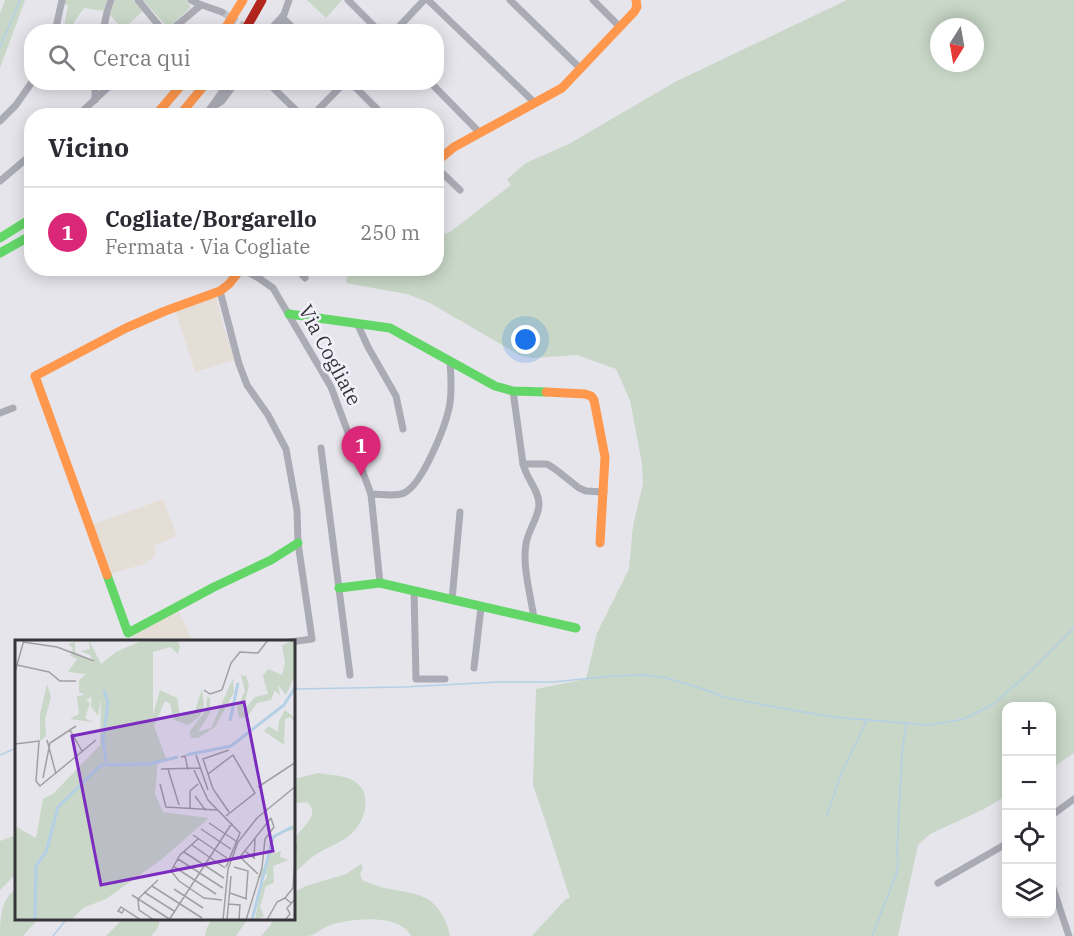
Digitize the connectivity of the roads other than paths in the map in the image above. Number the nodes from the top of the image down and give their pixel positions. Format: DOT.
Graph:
graph roads {
  1 [pos="62,0"];
  2 [pos="111,0"];
  3 [pos="138,0"];
  4 [pos="191,0"];
  5 [pos="243,0"];
  6 [pos="262,0"];
  7 [pos="289,0"];
  8 [pos="348,0"];
  9 [pos="426,0"];
  10 [pos="510,0"];
  11 [pos="593,0"];
  12 [pos="636,0"];
  13 [pos="201,5"];
  14 [pos="222,12"];
  15 [pos="282,17"];
  16 [pos="57,24"];
  17 [pos="105,24"];
  18 [pos="158,24"];
  19 [pos="178,24"];
  20 [pos="228,24"];
  21 [pos="248,24"];
  22 [pos="275,24"];
  23 [pos="281,24"];
  24 [pos="289,24"];
  25 [pos="372,24"];
  26 [pos="402,24"];
  27 [pos="620,27"];
  28 [pos="581,69"];
  29 [pos="26,90"];
  30 [pos="95,90"];
  31 [pos="105,90"];
  32 [pos="177,90"];
  33 [pos="200,90"];
  34 [pos="208,90"];
  35 [pos="223,90"];
  36 [pos="230,90"];
  37 [pos="275,90"];
  38 [pos="337,90"];
  39 [pos="358,90"];
  40 [pos="438,90"];
  41 [pos="94,100"];
  42 [pos="535,103"];
  43 [pos="86,108"];
  44 [pos="162,108"];
  45 [pos="186,108"];
  46 [pos="195,108"];
  47 [pos="211,108"];
  48 [pos="294,108"];
  49 [pos="320,108"];
  50 [pos="376,108"];
  51 [pos="0,121"];
  52 [pos="479,132"];
  53 [pos="444,155"];
  54 [pos="24,161"];
  55 [pos="444,175"];
  56 [pos="0,181"];
  57 [pos="460,190"];
  58 [pos="24,219"];
  59 [pos="24,222"];
  60 [pos="0,227"];
  61 [pos="0,238"];
  62 [pos="24,240"];
  63 [pos="0,253"];
  64 [pos="235,276"];
  65 [pos="254,276"];
  66 [pos="220,291"];
  67 [pos="289,314"];
  68 [pos="357,323"];
  69 [pos="450,361"];
  70 [pos="513,391"];
  71 [pos="13,408"];
  72 [pos="0,413"];
  73 [pos="403,429"];
  74 [pos="321,448"];
  75 [pos="523,465"];
  76 [pos="604,492"];
  77 [pos="371,494"];
  78 [pos="460,512"];
  79 [pos="298,543"];
  80 [pos="600,543"];
  81 [pos="380,583"];
  82 [pos="339,588"];
  83 [pos="414,591"];
  84 [pos="452,600"];
  85 [pos="481,607"];
  86 [pos="534,619"];
  87 [pos="576,628"];
  88 [pos="296,641"];
  89 [pos="474,668"];
  90 [pos="350,675"];
  91 [pos="445,679"];
  92 [pos="1074,799"];
  93 [pos="1056,812"];
  94 [pos="1002,846"];
  95 [pos="938,882"];
  96 [pos="1056,897"];
  97 [pos="1069,936"];
  1 -- 16 [label="street"];
  2 -- 17 [label="street"];
  3 -- 18 [label="street"];
  4 -- 13 [label="street"];
  5 -- 20 [label="main road"];
  6 -- 21 [label="main road"];
  7 -- 15 [label="street"];
  8 -- 25 [label="street"];
  9 -- 26 [label="street"];
  9 -- 42 [label="street"];
  10 -- 28 [label="street"];
  11 -- 27 [label="street"];
  12 -- 27 [label="main road"];
  13 -- 14 [label="street"];
  13 -- 19 [label="street"];
  15 -- 22 [label="street"];
  15 -- 23 [label="street"];
  15 -- 24 [label="street"];
  27 -- 28 [label="main road"];
  28 -- 42 [label="main road"];
  29 -- 51 [label="street"];
  30 -- 41 [label="street"];
  31 -- 41 [label="street"];
  32 -- 44 [label="main road"];
  33 -- 45 [label="main road"];
  34 -- 46 [label="main road"];
  35 -- 47 [label="street"];
  36 -- 47 [label="street"];
  37 -- 48 [label="street"];
  38 -- 49 [label="street"];
  39 -- 50 [label="street"];
  40 -- 52 [label="street"];
  41 -- 43 [label="street"];
  42 -- 52 [label="main road"];
  52 -- 53 [label="main road"];
  54 -- 56 [label="street"];
  55 -- 57 [label="street"];
  58 -- 60 [label="main road"];
  59 -- 61 [label="main road"];
  62 -- 63 [label="main road"];
  64 -- 66 [label="main road"];
  65 -- 67 [label="street, Via Cogliate"];
  66 -- 79 [label="street"];
  66 -- 79 [label="main road"];
  67 -- 68 [label="main road"];
  67 -- 77 [label="street, Via Cogliate"];
  68 -- 69 [label="main road"];
  68 -- 73 [label="street"];
  69 -- 70 [label="main road"];
  69 -- 77 [label="street"];
  70 -- 75 [label="street"];
  70 -- 76 [label="main road"];
  71 -- 72 [label="street"];
  74 -- 82 [label="street"];
  75 -- 76 [label="street"];
  75 -- 86 [label="street"];
  76 -- 80 [label="main road"];
  77 -- 81 [label="street, Via Cogliate"];
  78 -- 84 [label="street"];
  79 -- 88 [label="street"];
  81 -- 82 [label="main road"];
  81 -- 83 [label="main road"];
  82 -- 90 [label="street"];
  83 -- 84 [label="main road"];
  83 -- 91 [label="street"];
  84 -- 85 [label="main road"];
  85 -- 86 [label="main road"];
  85 -- 89 [label="street"];
  86 -- 87 [label="main road"];
  92 -- 93 [label="street"];
  94 -- 95 [label="street"];
  96 -- 97 [label="street"];
}
